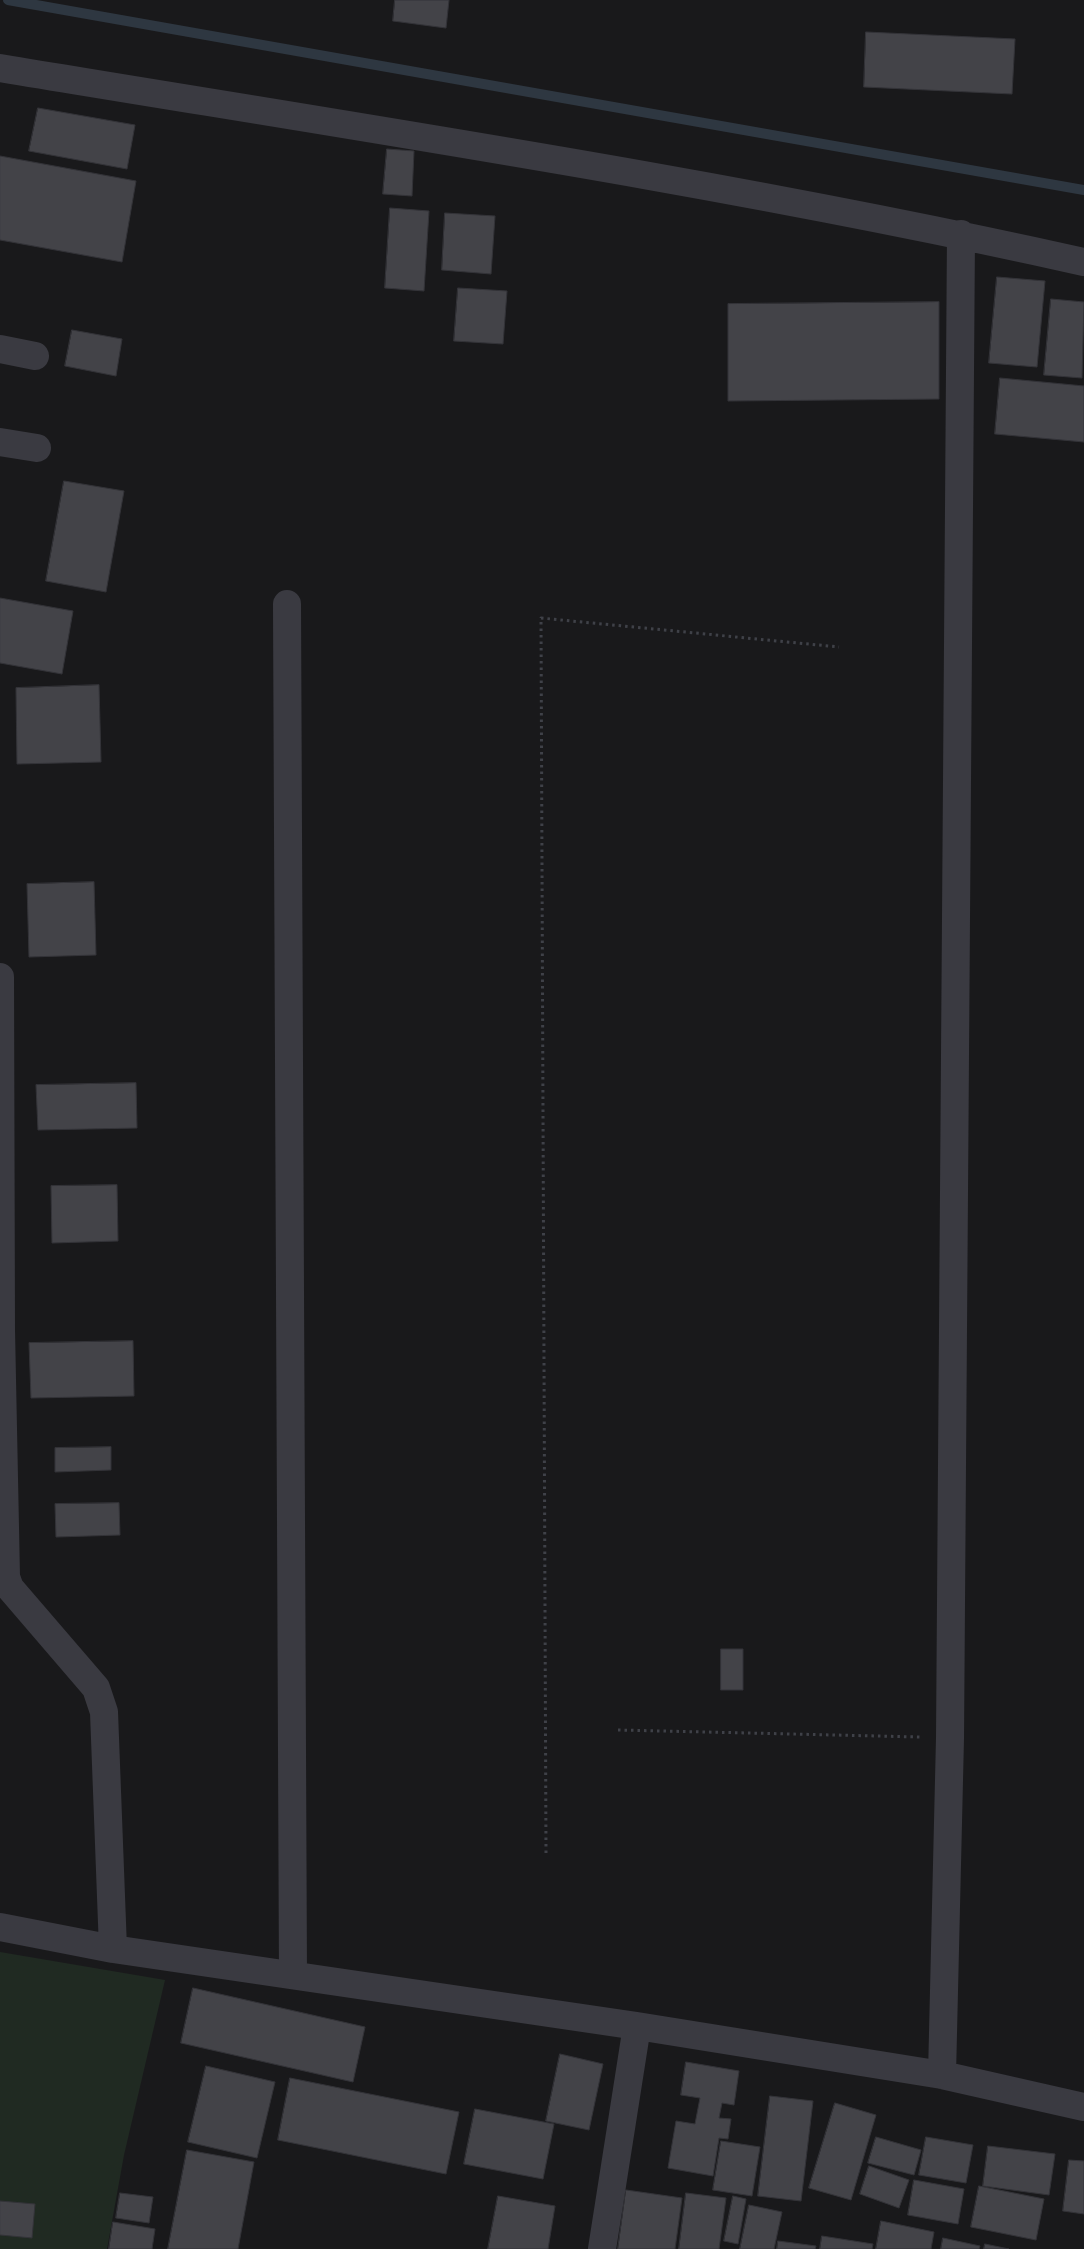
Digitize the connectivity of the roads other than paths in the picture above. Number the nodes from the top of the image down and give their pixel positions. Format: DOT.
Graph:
graph roads {
  1 [pos="0,68"];
  2 [pos="961,234"];
  3 [pos="1084,262"];
  4 [pos="0,349"];
  5 [pos="35,356"];
  6 [pos="0,442"];
  7 [pos="37,448"];
  8 [pos="287,604"];
  9 [pos="0,977"];
  10 [pos="1,1330"];
  11 [pos="0,1927"];
  12 [pos="113,1949"];
  13 [pos="293,1975"];
  14 [pos="637,2026"];
  15 [pos="942,2075"];
  16 [pos="1084,2107"];
  17 [pos="602,2249"];
  1 -- 2 [label="street"];
  2 -- 3 [label="street"];
  2 -- 15 [label="street"];
  4 -- 5 [label="street"];
  6 -- 7 [label="street"];
  8 -- 13 [label="street"];
  9 -- 10 [label="street"];
  10 -- 12 [label="street"];
  11 -- 12 [label="street"];
  12 -- 13 [label="street"];
  13 -- 14 [label="street"];
  14 -- 15 [label="street"];
  14 -- 17 [label="street"];
  15 -- 16 [label="street"];
}
